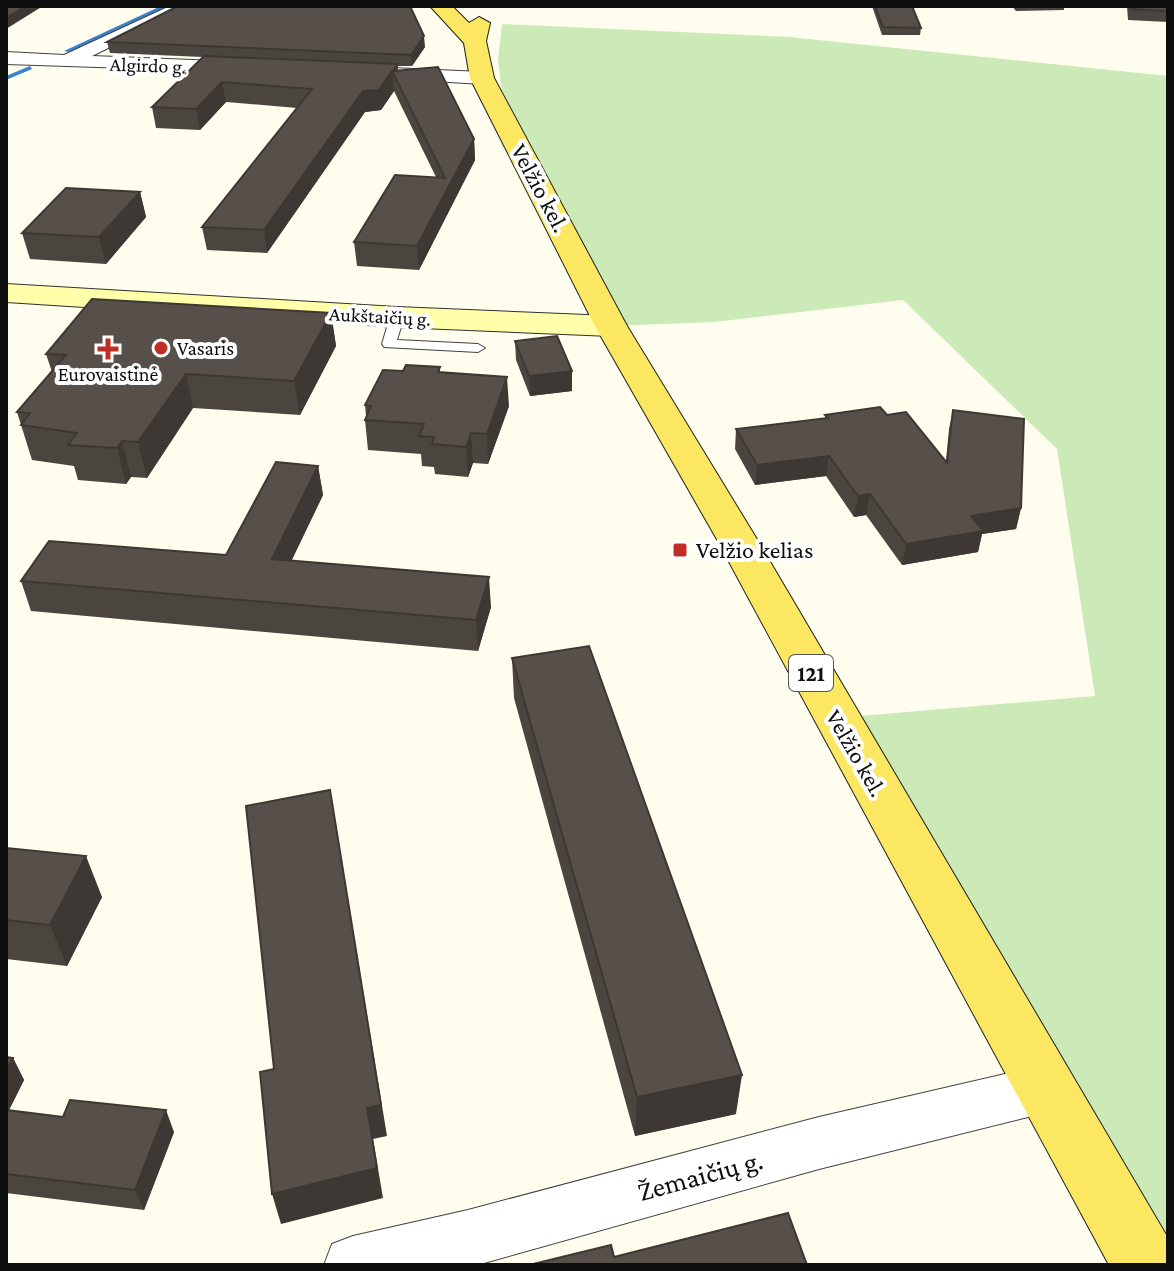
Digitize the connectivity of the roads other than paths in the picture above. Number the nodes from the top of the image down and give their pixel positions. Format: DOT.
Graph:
graph roads {
  1 [pos="184,6"];
  2 [pos="440,6"];
  3 [pos="480,31"];
  4 [pos="6,58"];
  5 [pos="65,61"];
  6 [pos="266,69"];
  7 [pos="374,74"];
  8 [pos="6,293"];
  9 [pos="397,317"];
  10 [pos="611,326"];
  11 [pos="478,348"];
  12 [pos="1048,1088"];
  13 [pos="353,1265"];
  14 [pos="1146,1265"];
  1 -- 5 [label="street"];
  2 -- 3 [label="main road, Velžio kel."];
  3 -- 7 [label="street"];
  3 -- 10 [label="main road, Velžio kel. / 121"];
  4 -- 5 [label="street, Algirdo g."];
  5 -- 6 [label="street, Algirdo g."];
  8 -- 9 [label="main road, Aukštaičių g."];
  9 -- 10 [label="main road, Aukštaičių g."];
  9 -- 11 [label="lane"];
  10 -- 12 [label="main road, Velžio kel. / 121"];
  12 -- 13 [label="street, Žemaičių g."];
  12 -- 14 [label="main road, Velžio kel. / 121"];
}
